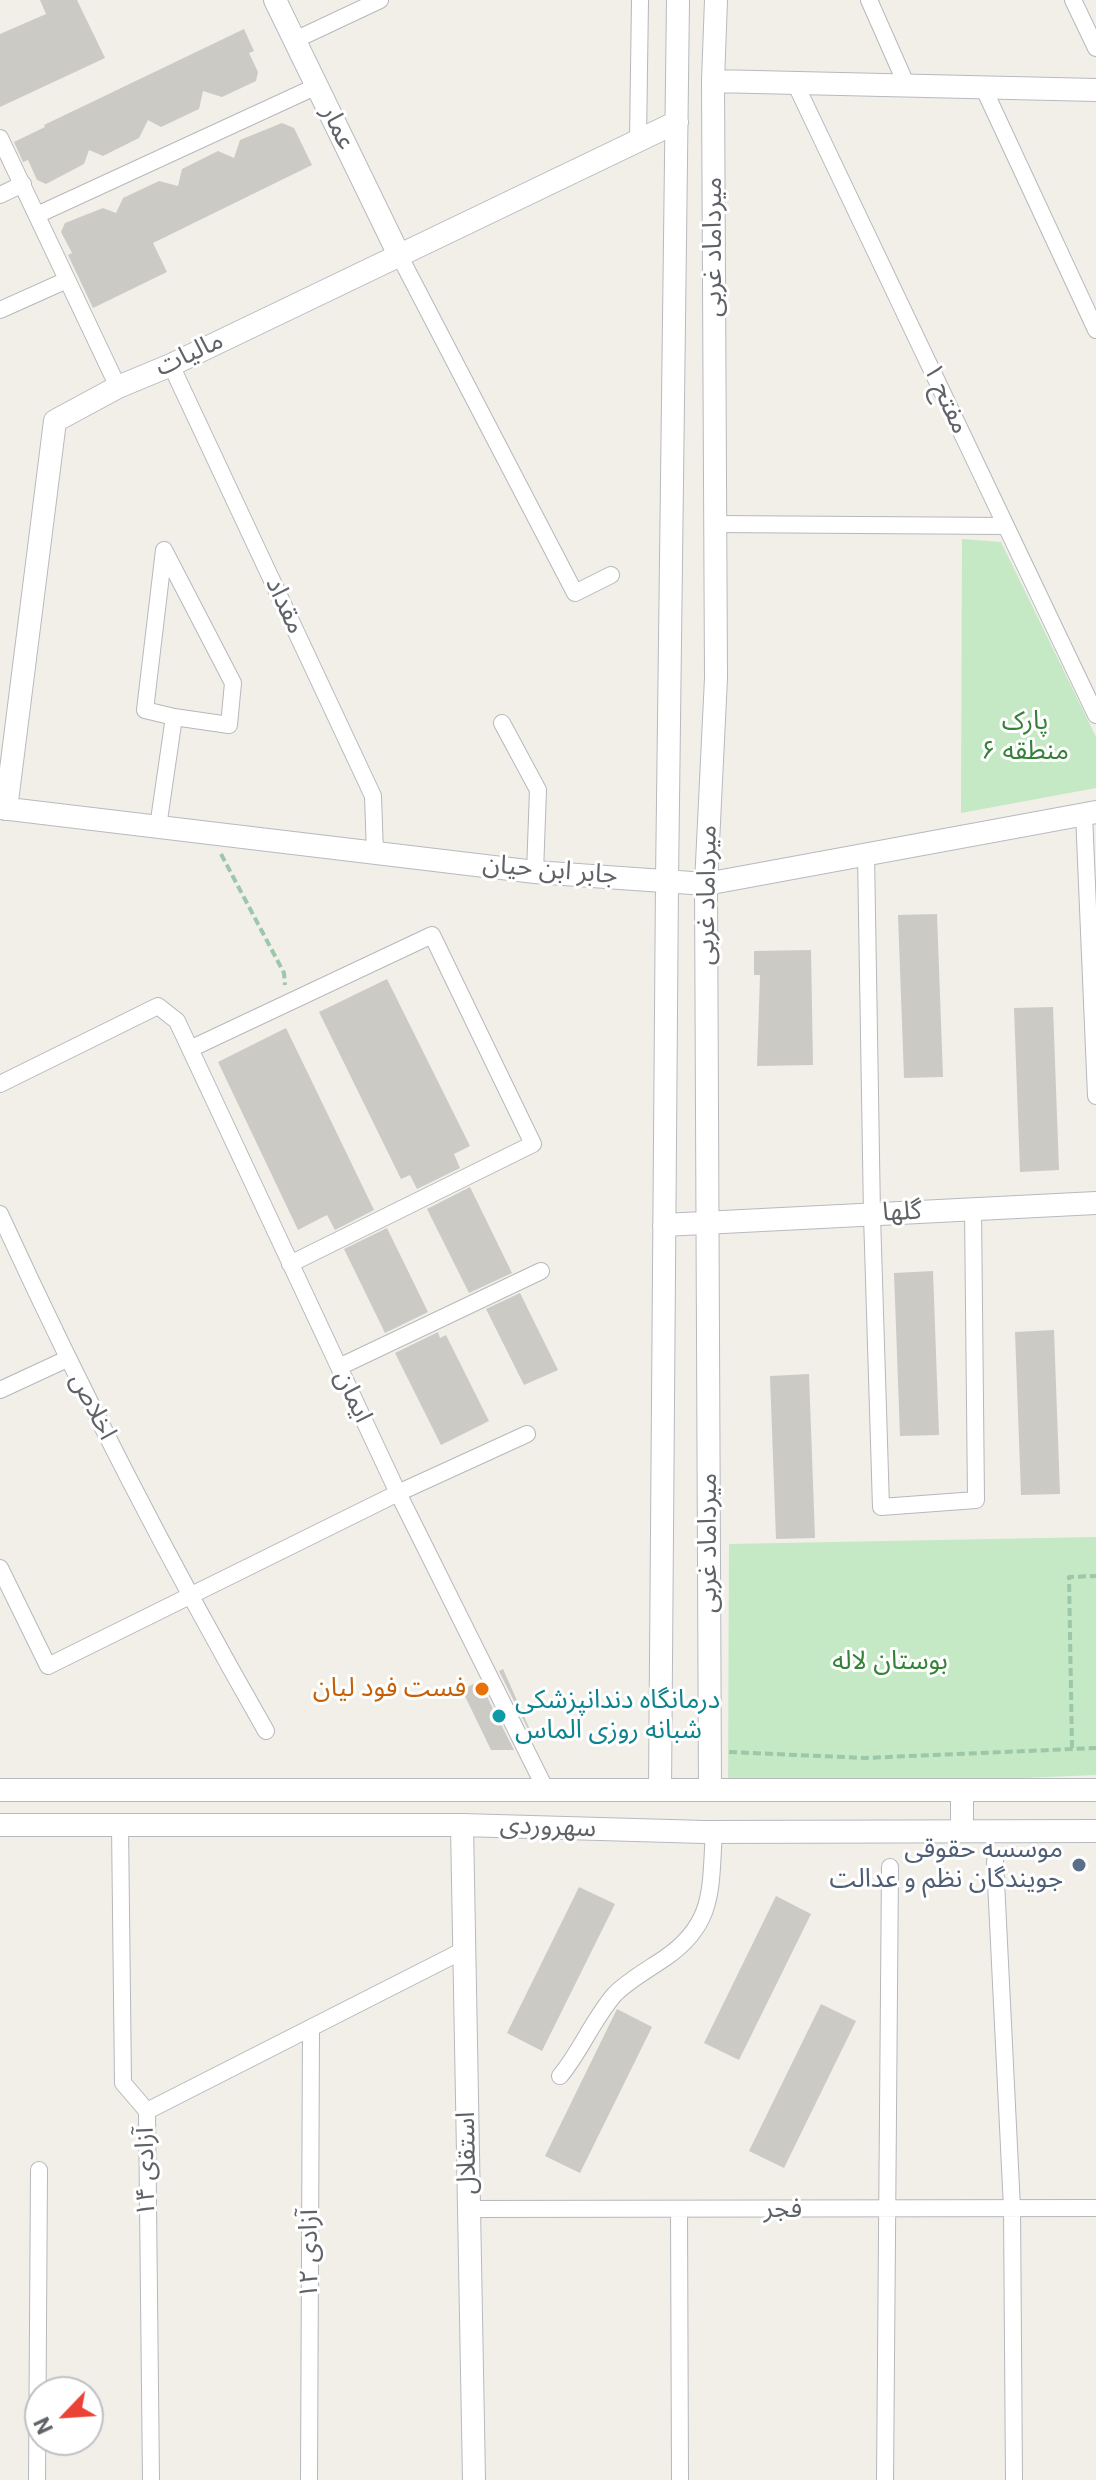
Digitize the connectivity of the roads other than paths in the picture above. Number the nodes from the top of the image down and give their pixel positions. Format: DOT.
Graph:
graph roads {
  1 [pos="275,0"];
  2 [pos="380,0"];
  3 [pos="640,0"];
  4 [pos="678,0"];
  5 [pos="716,0"];
  6 [pos="869,0"];
  7 [pos="1073,0"];
  8 [pos="295,40"];
  9 [pos="1096,48"];
  10 [pos="713,81"];
  11 [pos="795,83"];
  12 [pos="317,86"];
  13 [pos="907,86"];
  14 [pos="983,87"];
  15 [pos="1096,90"];
  16 [pos="677,122"];
  17 [pos="0,138"];
  18 [pos="638,140"];
  19 [pos="23,184"];
  20 [pos="0,195"];
  21 [pos="37,215"];
  22 [pos="399,255"];
  23 [pos="67,280"];
  24 [pos="0,310"];
  25 [pos="1096,330"];
  26 [pos="171,365"];
  27 [pos="118,387"];
  28 [pos="715,524"];
  29 [pos="1006,526"];
  30 [pos="611,575"];
  31 [pos="1096,715"];
  32 [pos="174,717"];
  33 [pos="502,723"];
  34 [pos="3,808"];
  35 [pos="1090,813"];
  36 [pos="158,827"];
  37 [pos="375,853"];
  38 [pos="866,854"];
  39 [pos="535,872"];
  40 [pos="667,881"];
  41 [pos="706,884"];
  42 [pos="190,1049"];
  43 [pos="0,1084"];
  44 [pos="1096,1096"];
  45 [pos="1096,1203"];
  46 [pos="973,1209"];
  47 [pos="0,1214"];
  48 [pos="872,1215"];
  49 [pos="707,1223"];
  50 [pos="664,1225"];
  51 [pos="290,1264"];
  52 [pos="541,1271"];
  53 [pos="67,1359"];
  54 [pos="339,1367"];
  55 [pos="0,1390"];
  56 [pos="527,1434"];
  57 [pos="398,1493"];
  58 [pos="0,1568"];
  59 [pos="190,1598"];
  60 [pos="266,1731"];
  61 [pos="0,1790"];
  62 [pos="546,1790"];
  63 [pos="660,1790"];
  64 [pos="710,1790"];
  65 [pos="962,1790"];
  66 [pos="1096,1790"];
  67 [pos="0,1825"];
  68 [pos="120,1825"];
  69 [pos="462,1825"];
  70 [pos="962,1830"];
  71 [pos="1096,1831"];
  72 [pos="714,1832"];
  73 [pos="995,1861"];
  74 [pos="890,1867"];
  75 [pos="464,1950"];
  76 [pos="311,2028"];
  77 [pos="560,2076"];
  78 [pos="147,2111"];
  79 [pos="39,2170"];
  80 [pos="1012,2208"];
  81 [pos="1096,2208"];
  82 [pos="469,2209"];
  83 [pos="679,2209"];
  84 [pos="887,2211"];
  85 [pos="37,2480"];
  86 [pos="151,2480"];
  87 [pos="309,2480"];
  88 [pos="474,2480"];
  89 [pos="680,2480"];
  90 [pos="885,2480"];
  91 [pos="1014,2480"];
  1 -- 8 [label="street, عمار"];
  2 -- 8 [label="street"];
  3 -- 18 [label="street"];
  4 -- 16 [label="street, میرداماد غربی"];
  5 -- 10 [label="street, میرداماد غربی"];
  6 -- 13 [label="street"];
  7 -- 9 [label="street"];
  8 -- 12 [label="street, عمار"];
  10 -- 11 [label="street"];
  10 -- 28 [label="street, میرداماد غربی"];
  11 -- 13 [label="street"];
  11 -- 29 [label="street, مفتح ۱"];
  12 -- 21 [label="street"];
  12 -- 22 [label="street, عمار"];
  13 -- 14 [label="street"];
  14 -- 15 [label="street"];
  14 -- 25 [label="street"];
  16 -- 18 [label="street, مالیات"];
  16 -- 40 [label="street, میرداماد غربی"];
  17 -- 19 [label="street"];
  18 -- 22 [label="street, مالیات"];
  19 -- 20 [label="street"];
  19 -- 21 [label="street"];
  21 -- 23 [label="street"];
  22 -- 26 [label="street, مالیات"];
  22 -- 30 [label="street"];
  23 -- 24 [label="street"];
  23 -- 27 [label="street"];
  26 -- 27 [label="street, مالیات"];
  26 -- 37 [label="street, مقداد"];
  27 -- 34 [label="street, مالیات"];
  28 -- 29 [label="street"];
  28 -- 41 [label="street, میرداماد غربی"];
  29 -- 31 [label="street, مفتح ۱"];
  32 -- 32 [label="street"];
  32 -- 36 [label="street"];
  33 -- 39 [label="street"];
  34 -- 36 [label="street, جابر ابن حیان"];
  35 -- 38 [label="street, جابر ابن حیان"];
  35 -- 44 [label="street"];
  36 -- 37 [label="street, جابر ابن حیان"];
  37 -- 39 [label="street, جابر ابن حیان"];
  38 -- 41 [label="street, جابر ابن حیان"];
  38 -- 48 [label="street"];
  39 -- 40 [label="street, جابر ابن حیان"];
  40 -- 41 [label="street, جابر ابن حیان"];
  40 -- 50 [label="street, میرداماد غربی"];
  41 -- 49 [label="street, میرداماد غربی"];
  42 -- 43 [label="street, ایمان"];
  42 -- 51 [label="street, ایمان"];
  42 -- 51 [label="street"];
  45 -- 46 [label="street, گلها"];
  46 -- 48 [label="street, گلها"];
  46 -- 48 [label="street"];
  47 -- 53 [label="street, اخلاص"];
  48 -- 49 [label="street, گلها"];
  49 -- 50 [label="street, گلها"];
  49 -- 64 [label="street, میرداماد غربی"];
  50 -- 63 [label="street, میرداماد غربی"];
  51 -- 54 [label="street, ایمان"];
  52 -- 54 [label="street"];
  53 -- 55 [label="street"];
  53 -- 59 [label="street, اخلاص"];
  54 -- 57 [label="street, ایمان"];
  56 -- 57 [label="street"];
  57 -- 59 [label="street"];
  57 -- 62 [label="street, ایمان"];
  58 -- 59 [label="street"];
  59 -- 60 [label="street, اخلاص"];
  61 -- 62 [label="street, سهروردی"];
  62 -- 63 [label="street, سهروردی"];
  63 -- 64 [label="street, سهروردی"];
  64 -- 65 [label="street, سهروردی"];
  65 -- 66 [label="street, سهروردی"];
  65 -- 70 [label="street"];
  67 -- 68 [label="street, سهروردی"];
  68 -- 69 [label="street, سهروردی"];
  68 -- 78 [label="street, آزادی ۱۴"];
  69 -- 72 [label="street, سهروردی"];
  69 -- 75 [label="street, استقلال"];
  70 -- 71 [label="street, سهروردی"];
  70 -- 72 [label="street, سهروردی"];
  72 -- 77 [label="street"];
  73 -- 80 [label="street"];
  74 -- 84 [label="street"];
  75 -- 76 [label="street"];
  75 -- 82 [label="street, استقلال"];
  76 -- 78 [label="street"];
  76 -- 87 [label="street, آزادی ۱۲"];
  78 -- 86 [label="street, آزادی ۱۴"];
  79 -- 85 [label="street"];
  80 -- 81 [label="street, فجر"];
  80 -- 84 [label="street, فجر"];
  80 -- 91 [label="street"];
  82 -- 83 [label="street, فجر"];
  82 -- 88 [label="street, استقلال"];
  83 -- 84 [label="street, فجر"];
  83 -- 89 [label="street"];
  84 -- 90 [label="street"];
}
